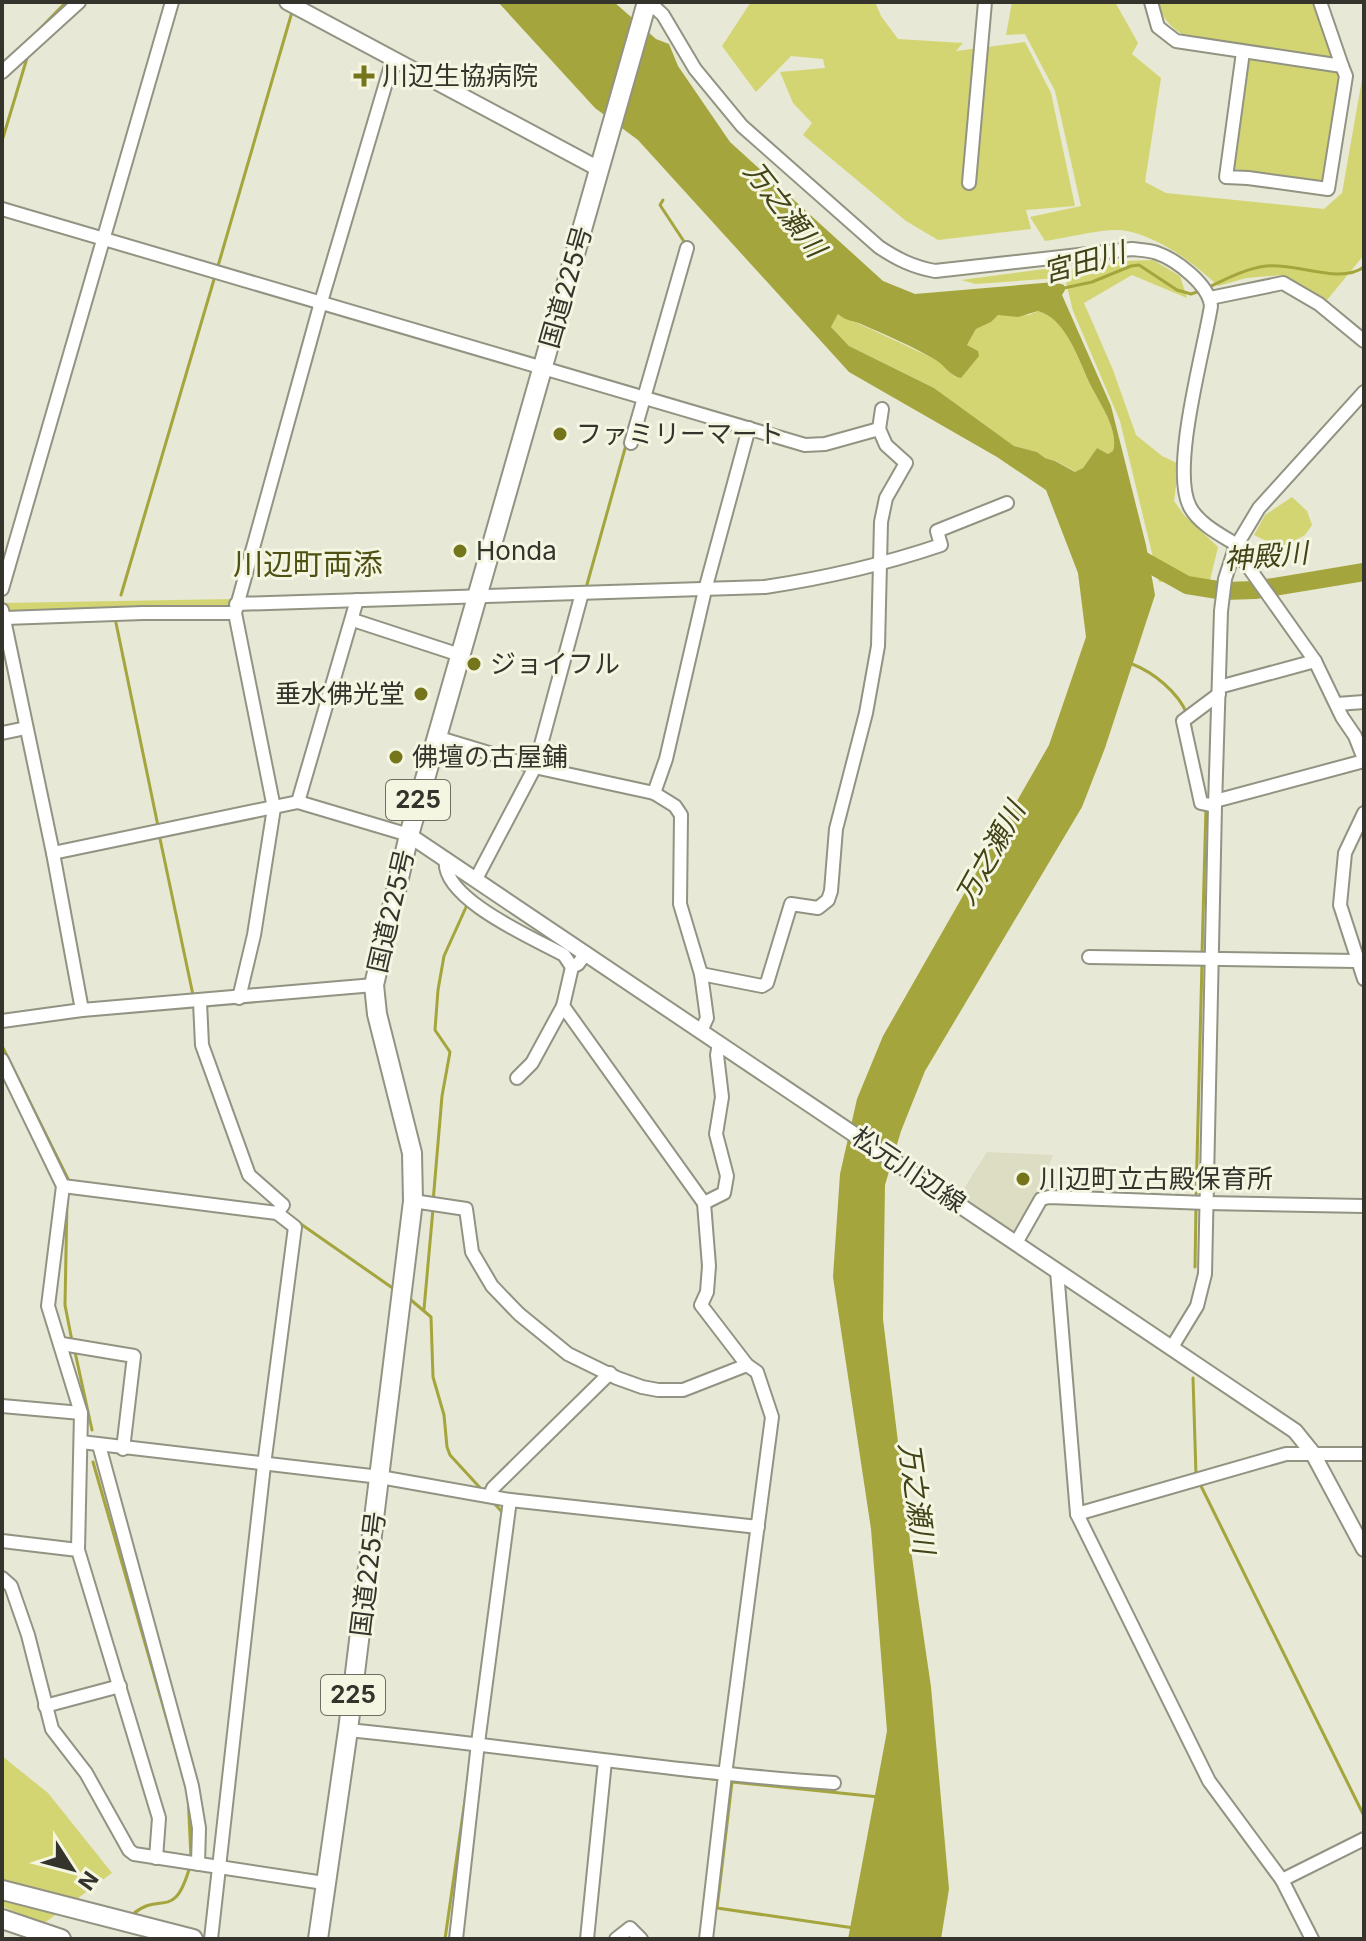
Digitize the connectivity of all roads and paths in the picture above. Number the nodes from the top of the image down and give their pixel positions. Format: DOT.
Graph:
graph roads {
  1 [pos="79,2"];
  2 [pos="172,2"];
  3 [pos="648,2"];
  4 [pos="985,2"];
  5 [pos="1151,2"];
  6 [pos="1320,2"];
  7 [pos="293,5"];
  8 [pos="1243,52"];
  9 [pos="393,59"];
  10 [pos="1342,66"];
  11 [pos="2,72"];
  12 [pos="599,169"];
  13 [pos="969,183"];
  14 [pos="2,209"];
  15 [pos="104,238"];
  16 [pos="687,248"];
  17 [pos="1208,296"];
  18 [pos="321,302"];
  19 [pos="1364,341"];
  20 [pos="542,369"];
  21 [pos="1364,392"];
  22 [pos="641,396"];
  23 [pos="882,409"];
  24 [pos="749,428"];
  25 [pos="879,429"];
  26 [pos="631,443"];
  27 [pos="1007,503"];
  28 [pos="1236,547"];
  29 [pos="878,565"];
  30 [pos="2,589"];
  31 [pos="705,590"];
  32 [pos="582,593"];
  33 [pos="477,596"];
  34 [pos="357,600"];
  35 [pos="235,609"];
  36 [pos="3,614"];
  37 [pos="353,620"];
  38 [pos="460,655"];
  39 [pos="1315,661"];
  40 [pos="1219,690"];
  41 [pos="1364,702"];
  42 [pos="1337,704"];
  43 [pos="26,728"];
  44 [pos="2,733"];
  45 [pos="436,737"];
  46 [pos="1364,760"];
  47 [pos="537,767"];
  48 [pos="654,793"];
  49 [pos="298,802"];
  50 [pos="1210,804"];
  51 [pos="274,808"];
  52 [pos="1364,813"];
  53 [pos="409,835"];
  54 [pos="53,853"];
  55 [pos="446,859"];
  56 [pos="476,879"];
  57 [pos="586,953"];
  58 [pos="1089,957"];
  59 [pos="1206,958"];
  60 [pos="1357,961"];
  61 [pos="572,967"];
  62 [pos="701,974"];
  63 [pos="1364,979"];
  64 [pos="374,985"];
  65 [pos="239,998"];
  66 [pos="196,1002"];
  67 [pos="563,1006"];
  68 [pos="82,1010"];
  69 [pos="2,1021"];
  70 [pos="701,1031"];
  71 [pos="719,1043"];
  72 [pos="2,1060"];
  73 [pos="517,1078"];
  74 [pos="63,1186"];
  75 [pos="426,1202"];
  76 [pos="704,1203"];
  77 [pos="1200,1203"];
  78 [pos="1364,1206"];
  79 [pos="279,1210"];
  80 [pos="1016,1243"];
  81 [pos="1057,1271"];
  82 [pos="69,1345"];
  83 [pos="1172,1347"];
  84 [pos="747,1365"];
  85 [pos="610,1373"];
  86 [pos="2,1406"];
  87 [pos="81,1413"];
  88 [pos="81,1442"];
  89 [pos="99,1445"];
  90 [pos="123,1449"];
  91 [pos="1312,1452"];
  92 [pos="1364,1454"];
  93 [pos="264,1465"];
  94 [pos="380,1477"];
  95 [pos="486,1494"];
  96 [pos="510,1500"];
  97 [pos="1077,1514"];
  98 [pos="758,1527"];
  99 [pos="2,1541"];
  100 [pos="1364,1549"];
  101 [pos="78,1550"];
  102 [pos="2,1578"];
  103 [pos="120,1686"];
  104 [pos="45,1706"];
  105 [pos="348,1730"];
  106 [pos="478,1743"];
  107 [pos="605,1764"];
  108 [pos="725,1775"];
  109 [pos="834,1783"];
  110 [pos="1364,1839"];
  111 [pos="156,1858"];
  112 [pos="193,1863"];
  113 [pos="219,1867"];
  114 [pos="1282,1880"];
  115 [pos="2,1890"];
  116 [pos="323,1892"];
  117 [pos="2,1919"];
  118 [pos="2,1930"];
  119 [pos="28,1939"];
  120 [pos="61,1939"];
  121 [pos="193,1939"];
  122 [pos="211,1939"];
  123 [pos="315,1939"];
  124 [pos="325,1939"];
  125 [pos="456,1939"];
  126 [pos="587,1939"];
  127 [pos="616,1939"];
  128 [pos="641,1939"];
  129 [pos="706,1939"];
  130 [pos="1312,1939"];
  1 -- 11 [label="street"];
  2 -- 15 [label="street"];
  3 -- 12 [label="highway, 国道225号 / 225"];
  3 -- 17 [label="street"];
  4 -- 13 [label="street"];
  5 -- 8 [label="street"];
  6 -- 10 [label="street"];
  7 -- 9 [label="main road"];
  8 -- 10 [label="street"];
  8 -- 10 [label="street"];
  9 -- 12 [label="main road"];
  9 -- 18 [label="street"];
  12 -- 20 [label="highway, 国道225号 / 225"];
  14 -- 15 [label="street"];
  15 -- 18 [label="street"];
  15 -- 30 [label="street"];
  16 -- 22 [label="street"];
  17 -- 19 [label="street"];
  17 -- 28 [label="street"];
  18 -- 20 [label="street"];
  18 -- 35 [label="street"];
  20 -- 22 [label="street"];
  20 -- 33 [label="highway, 国道225号 / 225"];
  21 -- 28 [label="street"];
  22 -- 24 [label="street"];
  22 -- 26 [label="street"];
  23 -- 25 [label="street"];
  24 -- 25 [label="street"];
  24 -- 31 [label="street"];
  25 -- 29 [label="street"];
  27 -- 29 [label="street"];
  28 -- 39 [label="street"];
  28 -- 40 [label="street"];
  29 -- 31 [label="street"];
  29 -- 62 [label="street"];
  31 -- 32 [label="street"];
  31 -- 48 [label="street"];
  32 -- 33 [label="street"];
  32 -- 47 [label="street"];
  33 -- 34 [label="street"];
  33 -- 38 [label="highway, 国道225号 / 225"];
  34 -- 35 [label="street"];
  34 -- 37 [label="street"];
  35 -- 36 [label="street"];
  35 -- 51 [label="street"];
  36 -- 43 [label="street"];
  37 -- 38 [label="street"];
  37 -- 49 [label="street"];
  38 -- 45 [label="highway, 国道225号 / 225"];
  39 -- 40 [label="street"];
  39 -- 42 [label="street"];
  40 -- 50 [label="street"];
  40 -- 50 [label="street"];
  41 -- 42 [label="street"];
  42 -- 46 [label="street"];
  43 -- 44 [label="street"];
  43 -- 54 [label="street"];
  45 -- 47 [label="street"];
  45 -- 53 [label="highway, 国道225号 / 225"];
  46 -- 50 [label="street"];
  47 -- 48 [label="street"];
  47 -- 56 [label="street"];
  48 -- 62 [label="street"];
  49 -- 51 [label="street"];
  49 -- 53 [label="street"];
  50 -- 59 [label="street"];
  51 -- 54 [label="street"];
  51 -- 65 [label="street"];
  52 -- 60 [label="street"];
  53 -- 55 [label="main road, 松元川辺線"];
  53 -- 64 [label="highway, 国道225号 / 225"];
  54 -- 68 [label="street"];
  55 -- 56 [label="main road, 松元川辺線"];
  55 -- 61 [label="street"];
  56 -- 57 [label="main road, 松元川辺線"];
  57 -- 61 [label="street"];
  57 -- 70 [label="main road, 松元川辺線"];
  58 -- 59 [label="street"];
  59 -- 60 [label="street"];
  59 -- 77 [label="street"];
  60 -- 63 [label="street"];
  61 -- 67 [label="street"];
  62 -- 70 [label="street"];
  64 -- 65 [label="street"];
  64 -- 75 [label="highway, 国道225号 / 225"];
  65 -- 66 [label="street"];
  66 -- 68 [label="street"];
  66 -- 79 [label="street"];
  67 -- 73 [label="street"];
  67 -- 76 [label="street"];
  68 -- 69 [label="street"];
  70 -- 71 [label="main road, 松元川辺線"];
  71 -- 76 [label="street"];
  71 -- 80 [label="main road, 松元川辺線"];
  72 -- 74 [label="street"];
  74 -- 79 [label="street"];
  74 -- 82 [label="street"];
  75 -- 85 [label="street"];
  75 -- 94 [label="highway, 国道225号 / 225"];
  76 -- 84 [label="street"];
  77 -- 78 [label="street"];
  77 -- 80 [label="street"];
  77 -- 83 [label="street"];
  79 -- 93 [label="street"];
  80 -- 81 [label="main road, 松元川辺線"];
  81 -- 83 [label="main road, 松元川辺線"];
  81 -- 97 [label="street"];
  82 -- 87 [label="street"];
  82 -- 90 [label="street"];
  83 -- 91 [label="main road, 松元川辺線"];
  84 -- 85 [label="street"];
  84 -- 98 [label="street"];
  85 -- 95 [label="street"];
  86 -- 87 [label="street"];
  87 -- 88 [label="street"];
  88 -- 89 [label="street"];
  88 -- 101 [label="street"];
  89 -- 90 [label="street"];
  89 -- 112 [label="street"];
  90 -- 93 [label="street"];
  91 -- 92 [label="street"];
  91 -- 97 [label="street"];
  91 -- 100 [label="main road, 松元川辺線"];
  93 -- 94 [label="street"];
  93 -- 113 [label="street"];
  94 -- 95 [label="street"];
  94 -- 105 [label="highway, 国道225号 / 225"];
  95 -- 96 [label="street"];
  96 -- 98 [label="street"];
  96 -- 106 [label="street"];
  97 -- 114 [label="street"];
  98 -- 108 [label="street"];
  99 -- 101 [label="street"];
  101 -- 103 [label="street"];
  102 -- 104 [label="street"];
  103 -- 104 [label="street"];
  103 -- 111 [label="street"];
  104 -- 111 [label="street"];
  105 -- 106 [label="street"];
  105 -- 116 [label="highway, 国道225号 / 225"];
  106 -- 107 [label="street"];
  106 -- 125 [label="street"];
  107 -- 108 [label="street"];
  107 -- 126 [label="street"];
  108 -- 109 [label="street"];
  108 -- 129 [label="street"];
  110 -- 114 [label="street"];
  111 -- 112 [label="street"];
  112 -- 113 [label="street"];
  113 -- 116 [label="street"];
  113 -- 122 [label="street"];
  114 -- 130 [label="street"];
  115 -- 121 [label="highway"];
  116 -- 123 [label="highway, 国道225号 / 225"];
  116 -- 124 [label="highway"];
  117 -- 120 [label="highway"];
  118 -- 119 [label="highway"];
  127 -- 128 [label="street"];
}
